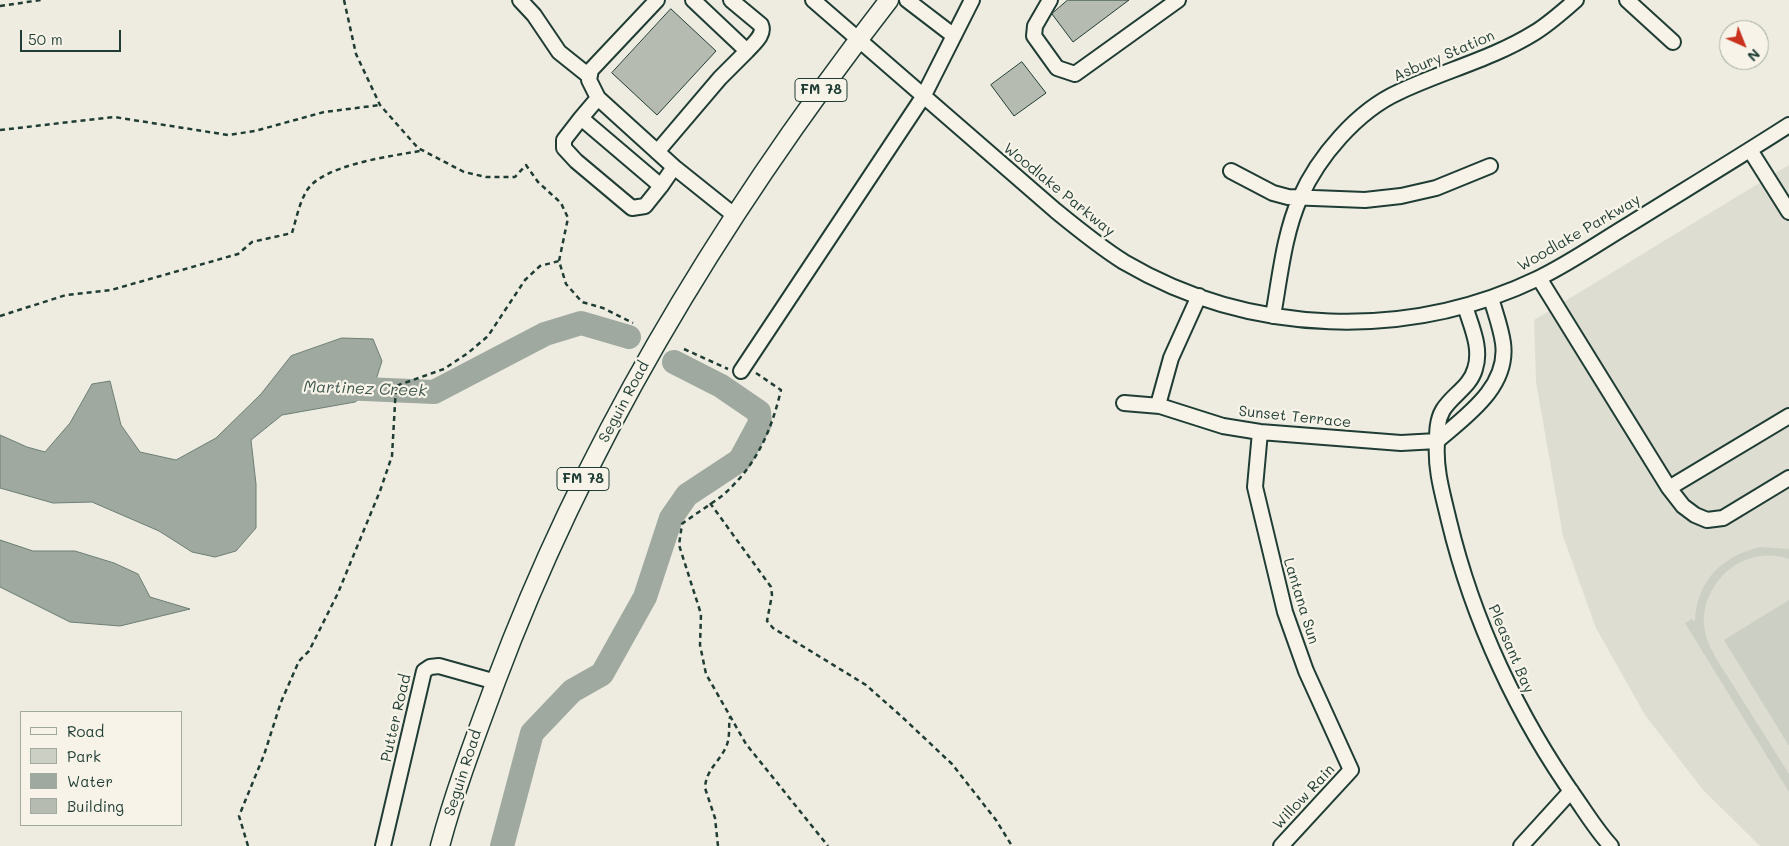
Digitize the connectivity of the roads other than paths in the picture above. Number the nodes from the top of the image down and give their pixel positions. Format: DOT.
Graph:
graph roads {
  1 [pos="520,0"];
  2 [pos="657,0"];
  3 [pos="693,0"];
  4 [pos="731,0"];
  5 [pos="814,0"];
  6 [pos="889,0"];
  7 [pos="907,0"];
  8 [pos="972,0"];
  9 [pos="1050,0"];
  10 [pos="1178,0"];
  11 [pos="1576,0"];
  12 [pos="1627,0"];
  13 [pos="954,36"];
  14 [pos="857,40"];
  15 [pos="1673,42"];
  16 [pos="747,51"];
  17 [pos="590,76"];
  18 [pos="923,97"];
  19 [pos="598,98"];
  20 [pos="581,118"];
  21 [pos="1789,125"];
  22 [pos="1750,150"];
  23 [pos="657,152"];
  24 [pos="1490,166"];
  25 [pos="674,167"];
  26 [pos="1231,171"];
  27 [pos="661,186"];
  28 [pos="1300,198"];
  29 [pos="1789,212"];
  30 [pos="734,216"];
  31 [pos="1539,278"];
  32 [pos="1199,296"];
  33 [pos="1491,298"];
  34 [pos="1465,306"];
  35 [pos="1273,316"];
  36 [pos="741,371"];
  37 [pos="1470,380"];
  38 [pos="1489,392"];
  39 [pos="1124,403"];
  40 [pos="1158,406"];
  41 [pos="1789,416"];
  42 [pos="1260,432"];
  43 [pos="1437,441"];
  44 [pos="1789,478"];
  45 [pos="1669,488"];
  46 [pos="496,682"];
  47 [pos="1351,770"];
  48 [pos="1571,791"];
  49 [pos="383,846"];
  50 [pos="440,846"];
  51 [pos="1280,846"];
  52 [pos="1521,846"];
  53 [pos="1611,846"];
  1 -- 17 [label="street"];
  2 -- 17 [label="street"];
  3 -- 16 [label="street"];
  4 -- 16 [label="street"];
  5 -- 14 [label="street, Woodlake Parkway"];
  6 -- 14 [label="main road, Seguin Road / FM 78"];
  7 -- 13 [label="street"];
  8 -- 13 [label="street"];
  9 -- 10 [label="street"];
  11 -- 28 [label="street, Asbury Station"];
  12 -- 15 [label="street"];
  13 -- 18 [label="street"];
  14 -- 18 [label="street, Woodlake Parkway"];
  14 -- 30 [label="main road, Seguin Road / FM 78"];
  16 -- 23 [label="street"];
  17 -- 19 [label="street"];
  18 -- 32 [label="street, Woodlake Parkway"];
  18 -- 36 [label="street"];
  19 -- 20 [label="street"];
  19 -- 23 [label="street"];
  20 -- 27 [label="street"];
  20 -- 27 [label="street"];
  21 -- 22 [label="street, Woodlake Parkway"];
  22 -- 29 [label="street"];
  22 -- 31 [label="street, Woodlake Parkway"];
  23 -- 25 [label="street"];
  24 -- 28 [label="street"];
  25 -- 27 [label="street"];
  25 -- 30 [label="street"];
  26 -- 28 [label="street"];
  28 -- 35 [label="street, Asbury Station"];
  30 -- 46 [label="main road, Seguin Road / FM 78"];
  31 -- 33 [label="street, Woodlake Parkway"];
  31 -- 45 [label="street"];
  32 -- 35 [label="street, Woodlake Parkway"];
  32 -- 40 [label="street"];
  33 -- 34 [label="street, Woodlake Parkway"];
  33 -- 38 [label="street"];
  34 -- 35 [label="street, Woodlake Parkway"];
  34 -- 37 [label="street"];
  37 -- 38 [label="street"];
  37 -- 43 [label="street, Pleasant Bay"];
  38 -- 43 [label="street"];
  39 -- 40 [label="street, Sunset Terrace"];
  40 -- 42 [label="street, Sunset Terrace"];
  41 -- 45 [label="street"];
  42 -- 43 [label="street, Sunset Terrace"];
  42 -- 47 [label="street, Lantana Sun"];
  43 -- 48 [label="street, Pleasant Bay"];
  44 -- 45 [label="street"];
  46 -- 49 [label="street, Putter Road"];
  46 -- 50 [label="main road, Seguin Road / FM 78"];
  47 -- 51 [label="street, Willow Rain"];
  48 -- 52 [label="street"];
  48 -- 53 [label="street, Pleasant Bay"];
}
